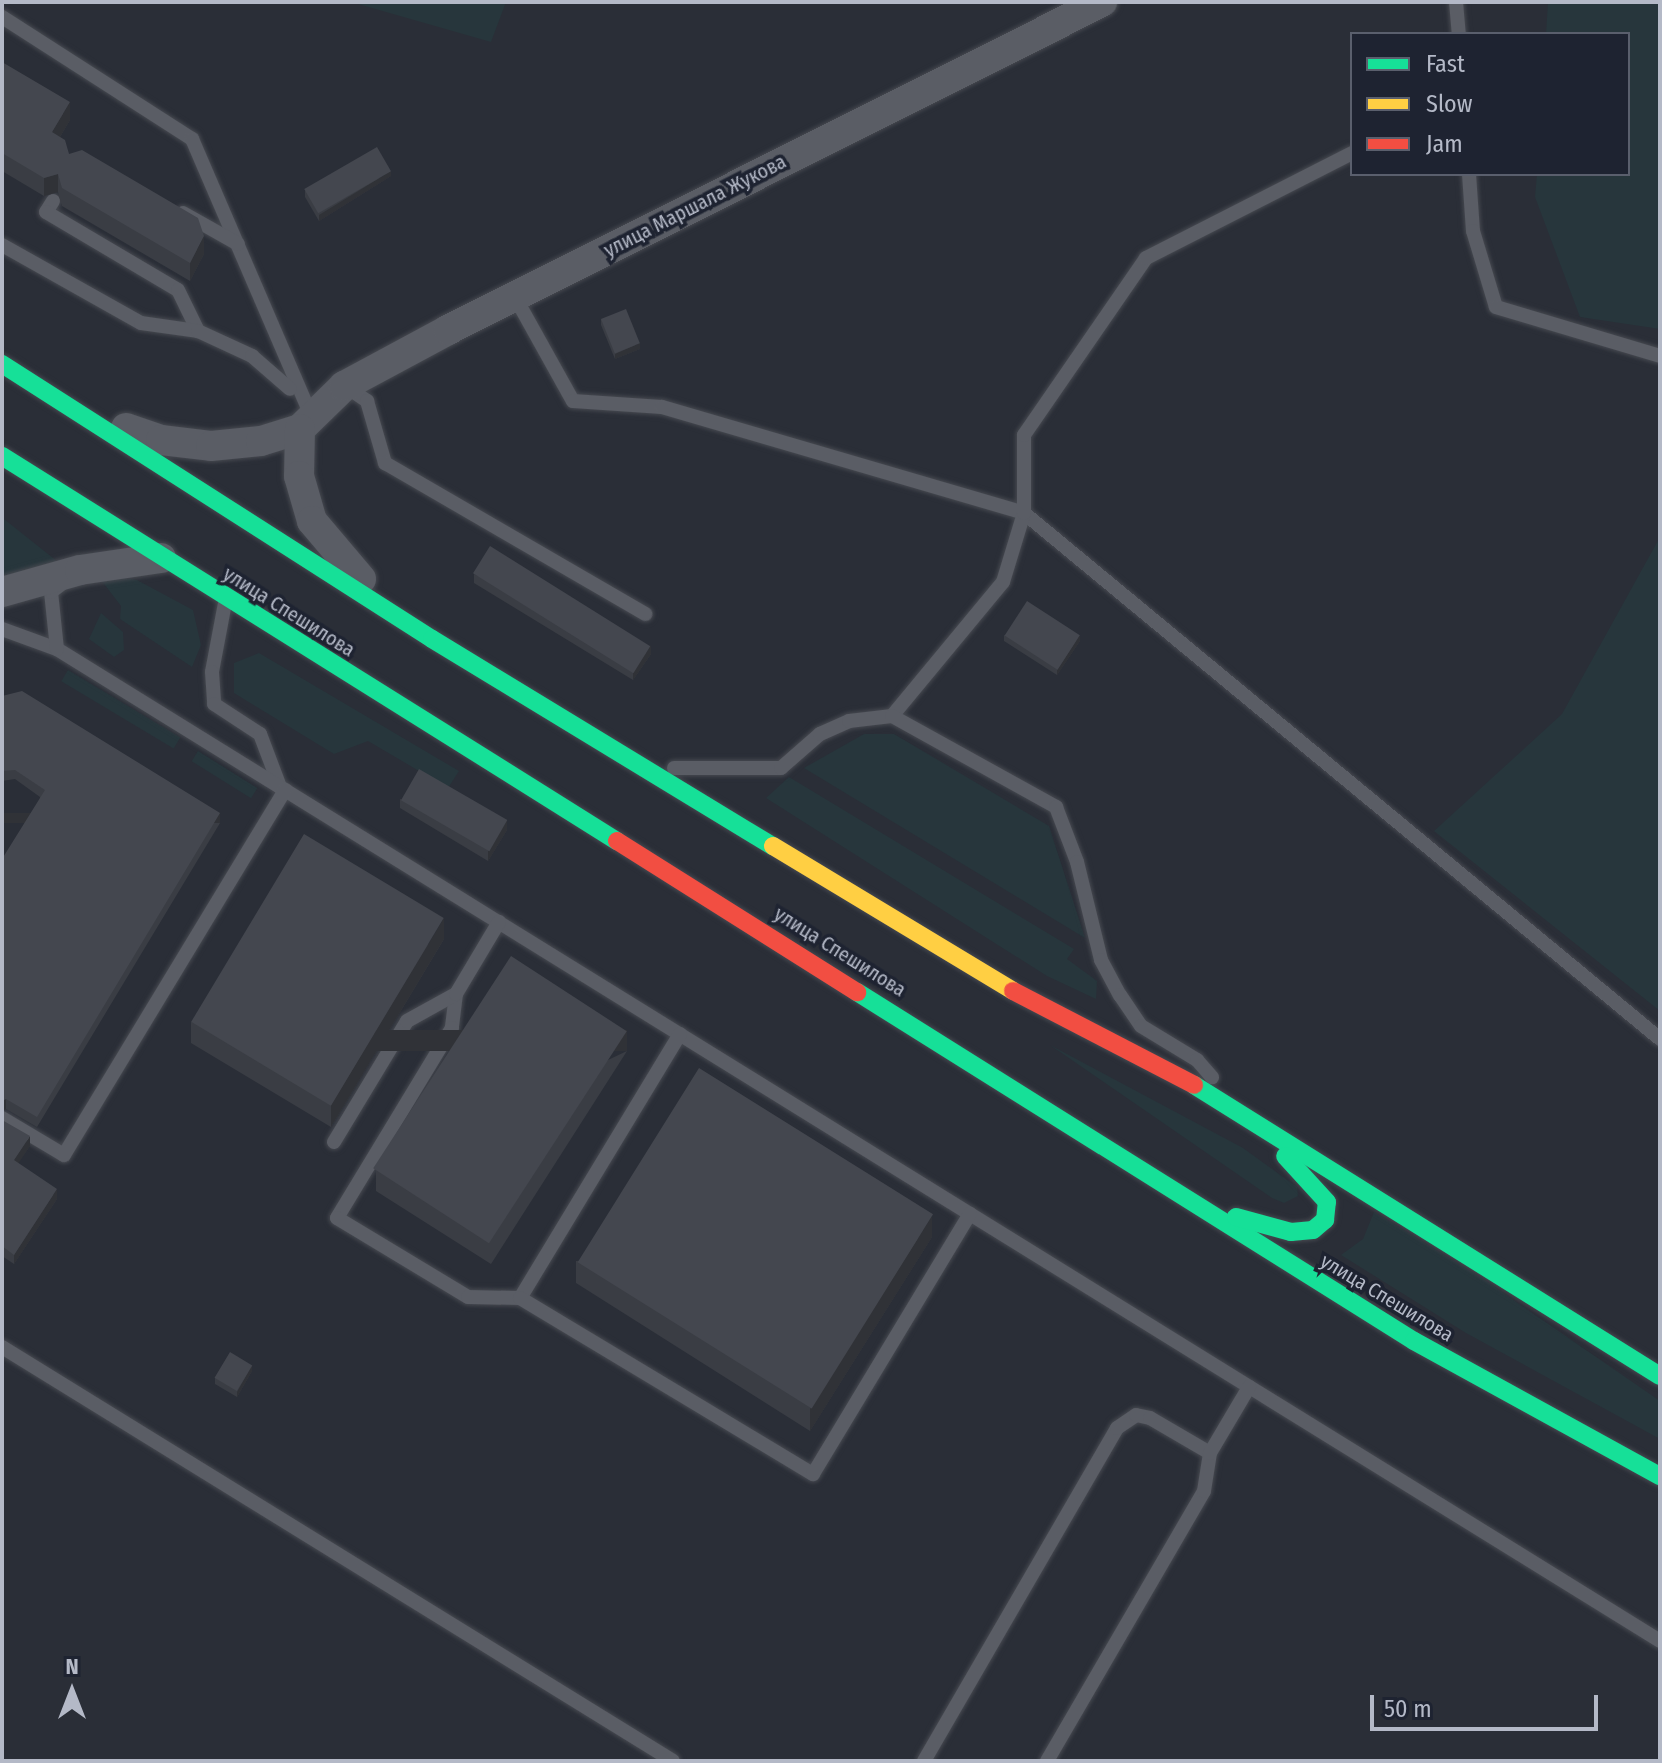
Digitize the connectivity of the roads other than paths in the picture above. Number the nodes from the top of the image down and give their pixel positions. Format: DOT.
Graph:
graph roads {
  1 [pos="8,2"];
  2 [pos="1102,2"];
  3 [pos="1456,2"];
  4 [pos="2,15"];
  5 [pos="1459,32"];
  6 [pos="1350,154"];
  7 [pos="1469,176"];
  8 [pos="53,201"];
  9 [pos="172,206"];
  10 [pos="238,244"];
  11 [pos="2,245"];
  12 [pos="515,297"];
  13 [pos="198,331"];
  14 [pos="1660,356"];
  15 [pos="10,369"];
  16 [pos="344,386"];
  17 [pos="290,389"];
  18 [pos="306,423"];
  19 [pos="2,456"];
  20 [pos="1024,513"];
  21 [pos="161,558"];
  22 [pos="80,570"];
  23 [pos="2,592"];
  24 [pos="226,599"];
  25 [pos="645,614"];
  26 [pos="2,629"];
  27 [pos="432,639"];
  28 [pos="57,649"];
  29 [pos="892,716"];
  30 [pos="612,748"];
  31 [pos="282,788"];
  32 [pos="499,922"];
  33 [pos="456,994"];
  34 [pos="680,1034"];
  35 [pos="1660,1039"];
  36 [pos="1238,1108"];
  37 [pos="2,1118"];
  38 [pos="334,1142"];
  39 [pos="1174,1193"];
  40 [pos="970,1214"];
  41 [pos="520,1298"];
  42 [pos="2,1347"];
  43 [pos="1660,1376"];
  44 [pos="1249,1387"];
  45 [pos="1210,1453"];
  46 [pos="1660,1476"];
  47 [pos="1660,1641"];
  48 [pos="673,1761"];
  49 [pos="924,1761"];
  50 [pos="1047,1761"];
  1 -- 4 [label="lane"];
  2 -- 12 [label="street, улица Маршала Жукова"];
  3 -- 5 [label="lane"];
  4 -- 10 [label="lane"];
  6 -- 20 [label="lane"];
  7 -- 14 [label="lane"];
  8 -- 13 [label="lane"];
  9 -- 10 [label="lane"];
  10 -- 18 [label="lane"];
  11 -- 13 [label="lane"];
  12 -- 16 [label="street, улица Маршала Жукова"];
  12 -- 20 [label="lane"];
  13 -- 17 [label="lane"];
  15 -- 18 [label="street"];
  15 -- 27 [label="main road"];
  16 -- 18 [label="street, улица Маршала Жукова"];
  16 -- 25 [label="lane"];
  18 -- 27 [label="street"];
  19 -- 21 [label="main road, улица Спешилова"];
  20 -- 29 [label="lane"];
  20 -- 35 [label="lane"];
  21 -- 22 [label="street"];
  21 -- 24 [label="main road, улица Спешилова"];
  22 -- 23 [label="street"];
  22 -- 28 [label="lane"];
  24 -- 31 [label="lane"];
  24 -- 39 [label="main road, улица Спешилова"];
  26 -- 28 [label="lane"];
  27 -- 30 [label="main road"];
  28 -- 31 [label="lane"];
  29 -- 30 [label="lane"];
  29 -- 36 [label="lane"];
  30 -- 36 [label="main road"];
  31 -- 32 [label="lane"];
  31 -- 37 [label="lane"];
  32 -- 33 [label="lane"];
  32 -- 34 [label="lane"];
  33 -- 38 [label="lane"];
  33 -- 41 [label="lane"];
  34 -- 40 [label="lane"];
  34 -- 41 [label="lane"];
  36 -- 39 [label="main road"];
  36 -- 43 [label="main road"];
  39 -- 46 [label="main road, улица Спешилова"];
  40 -- 41 [label="lane"];
  40 -- 44 [label="lane"];
  42 -- 48 [label="lane"];
  44 -- 45 [label="lane"];
  44 -- 47 [label="lane"];
  45 -- 49 [label="lane"];
  45 -- 50 [label="lane"];
}
